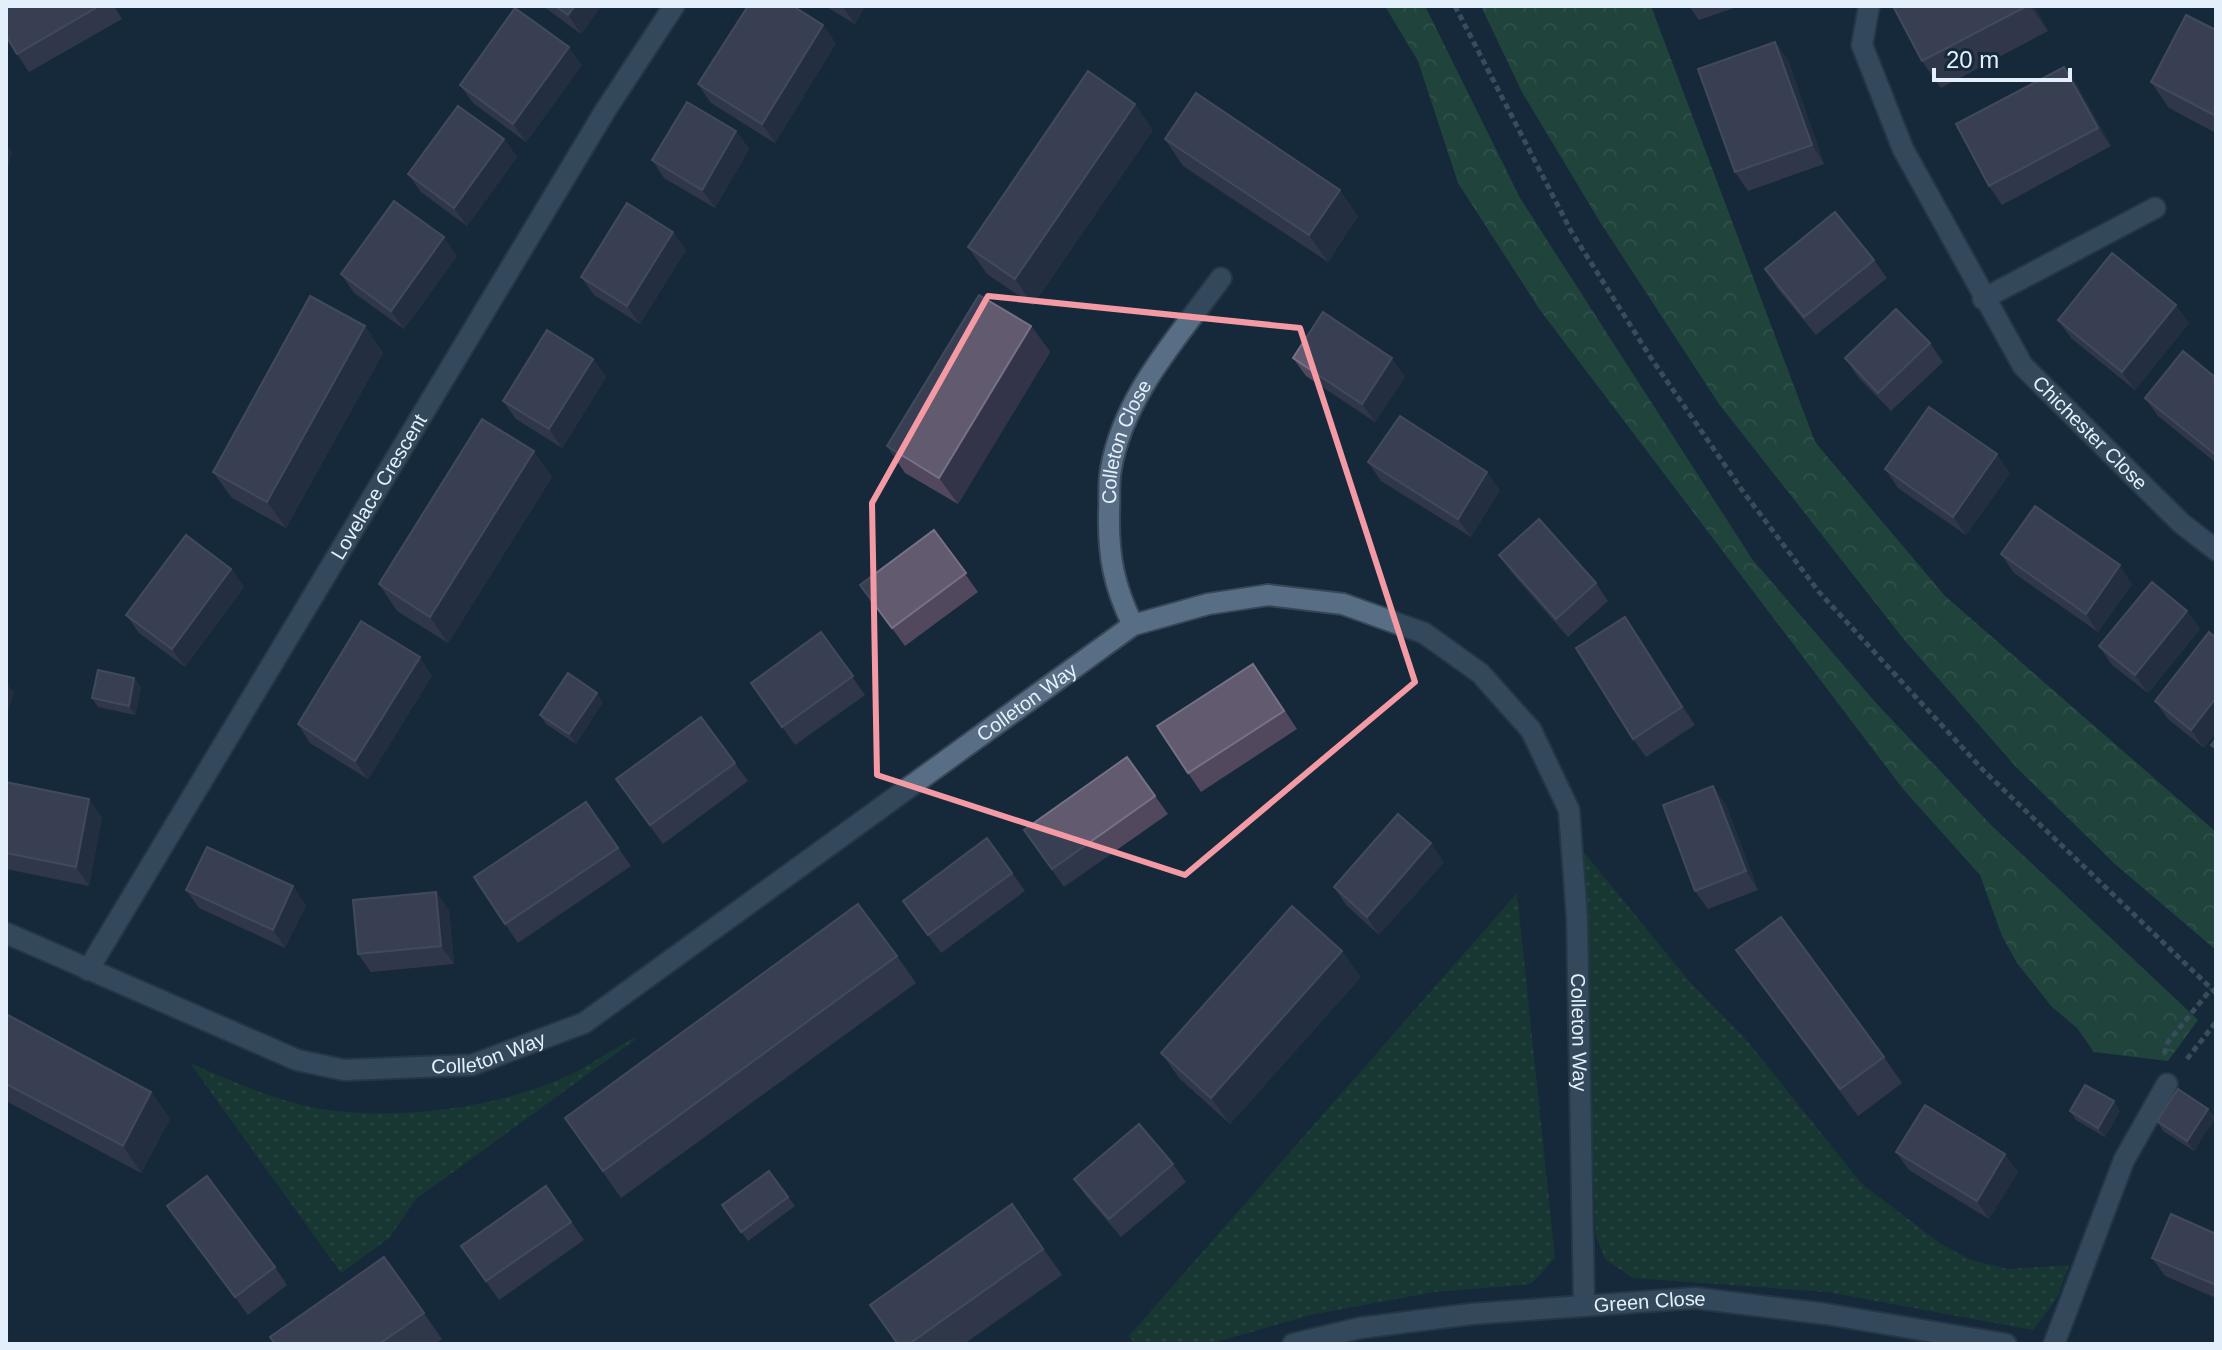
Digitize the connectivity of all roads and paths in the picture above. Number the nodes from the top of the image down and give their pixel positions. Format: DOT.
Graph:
graph roads {
  1 [pos="674,6"];
  2 [pos="1455,6"];
  3 [pos="1869,6"];
  4 [pos="2155,208"];
  5 [pos="1221,278"];
  6 [pos="1983,299"];
  7 [pos="2216,550"];
  8 [pos="1133,625"];
  9 [pos="6,933"];
  10 [pos="88,970"];
  11 [pos="2214,991"];
  12 [pos="2216,1022"];
  13 [pos="2167,1084"];
  14 [pos="1584,1303"];
  15 [pos="1293,1344"];
  16 [pos="2006,1344"];
  17 [pos="2054,1344"];
  1 -- 10 [label="street, Lovelace Crescent"];
  2 -- 11 [label="path"];
  3 -- 6 [label="street, Chichester Close"];
  4 -- 6 [label="street"];
  5 -- 8 [label="street, Colleton Close"];
  6 -- 7 [label="street, Chichester Close"];
  8 -- 10 [label="street, Colleton Way"];
  8 -- 14 [label="street, Colleton Way"];
  9 -- 10 [label="street, Colleton Way"];
  11 -- 13 [label="path"];
  12 -- 13 [label="path"];
  13 -- 17 [label="street"];
  14 -- 15 [label="street, Green Close"];
  14 -- 16 [label="street, Green Close"];
}
